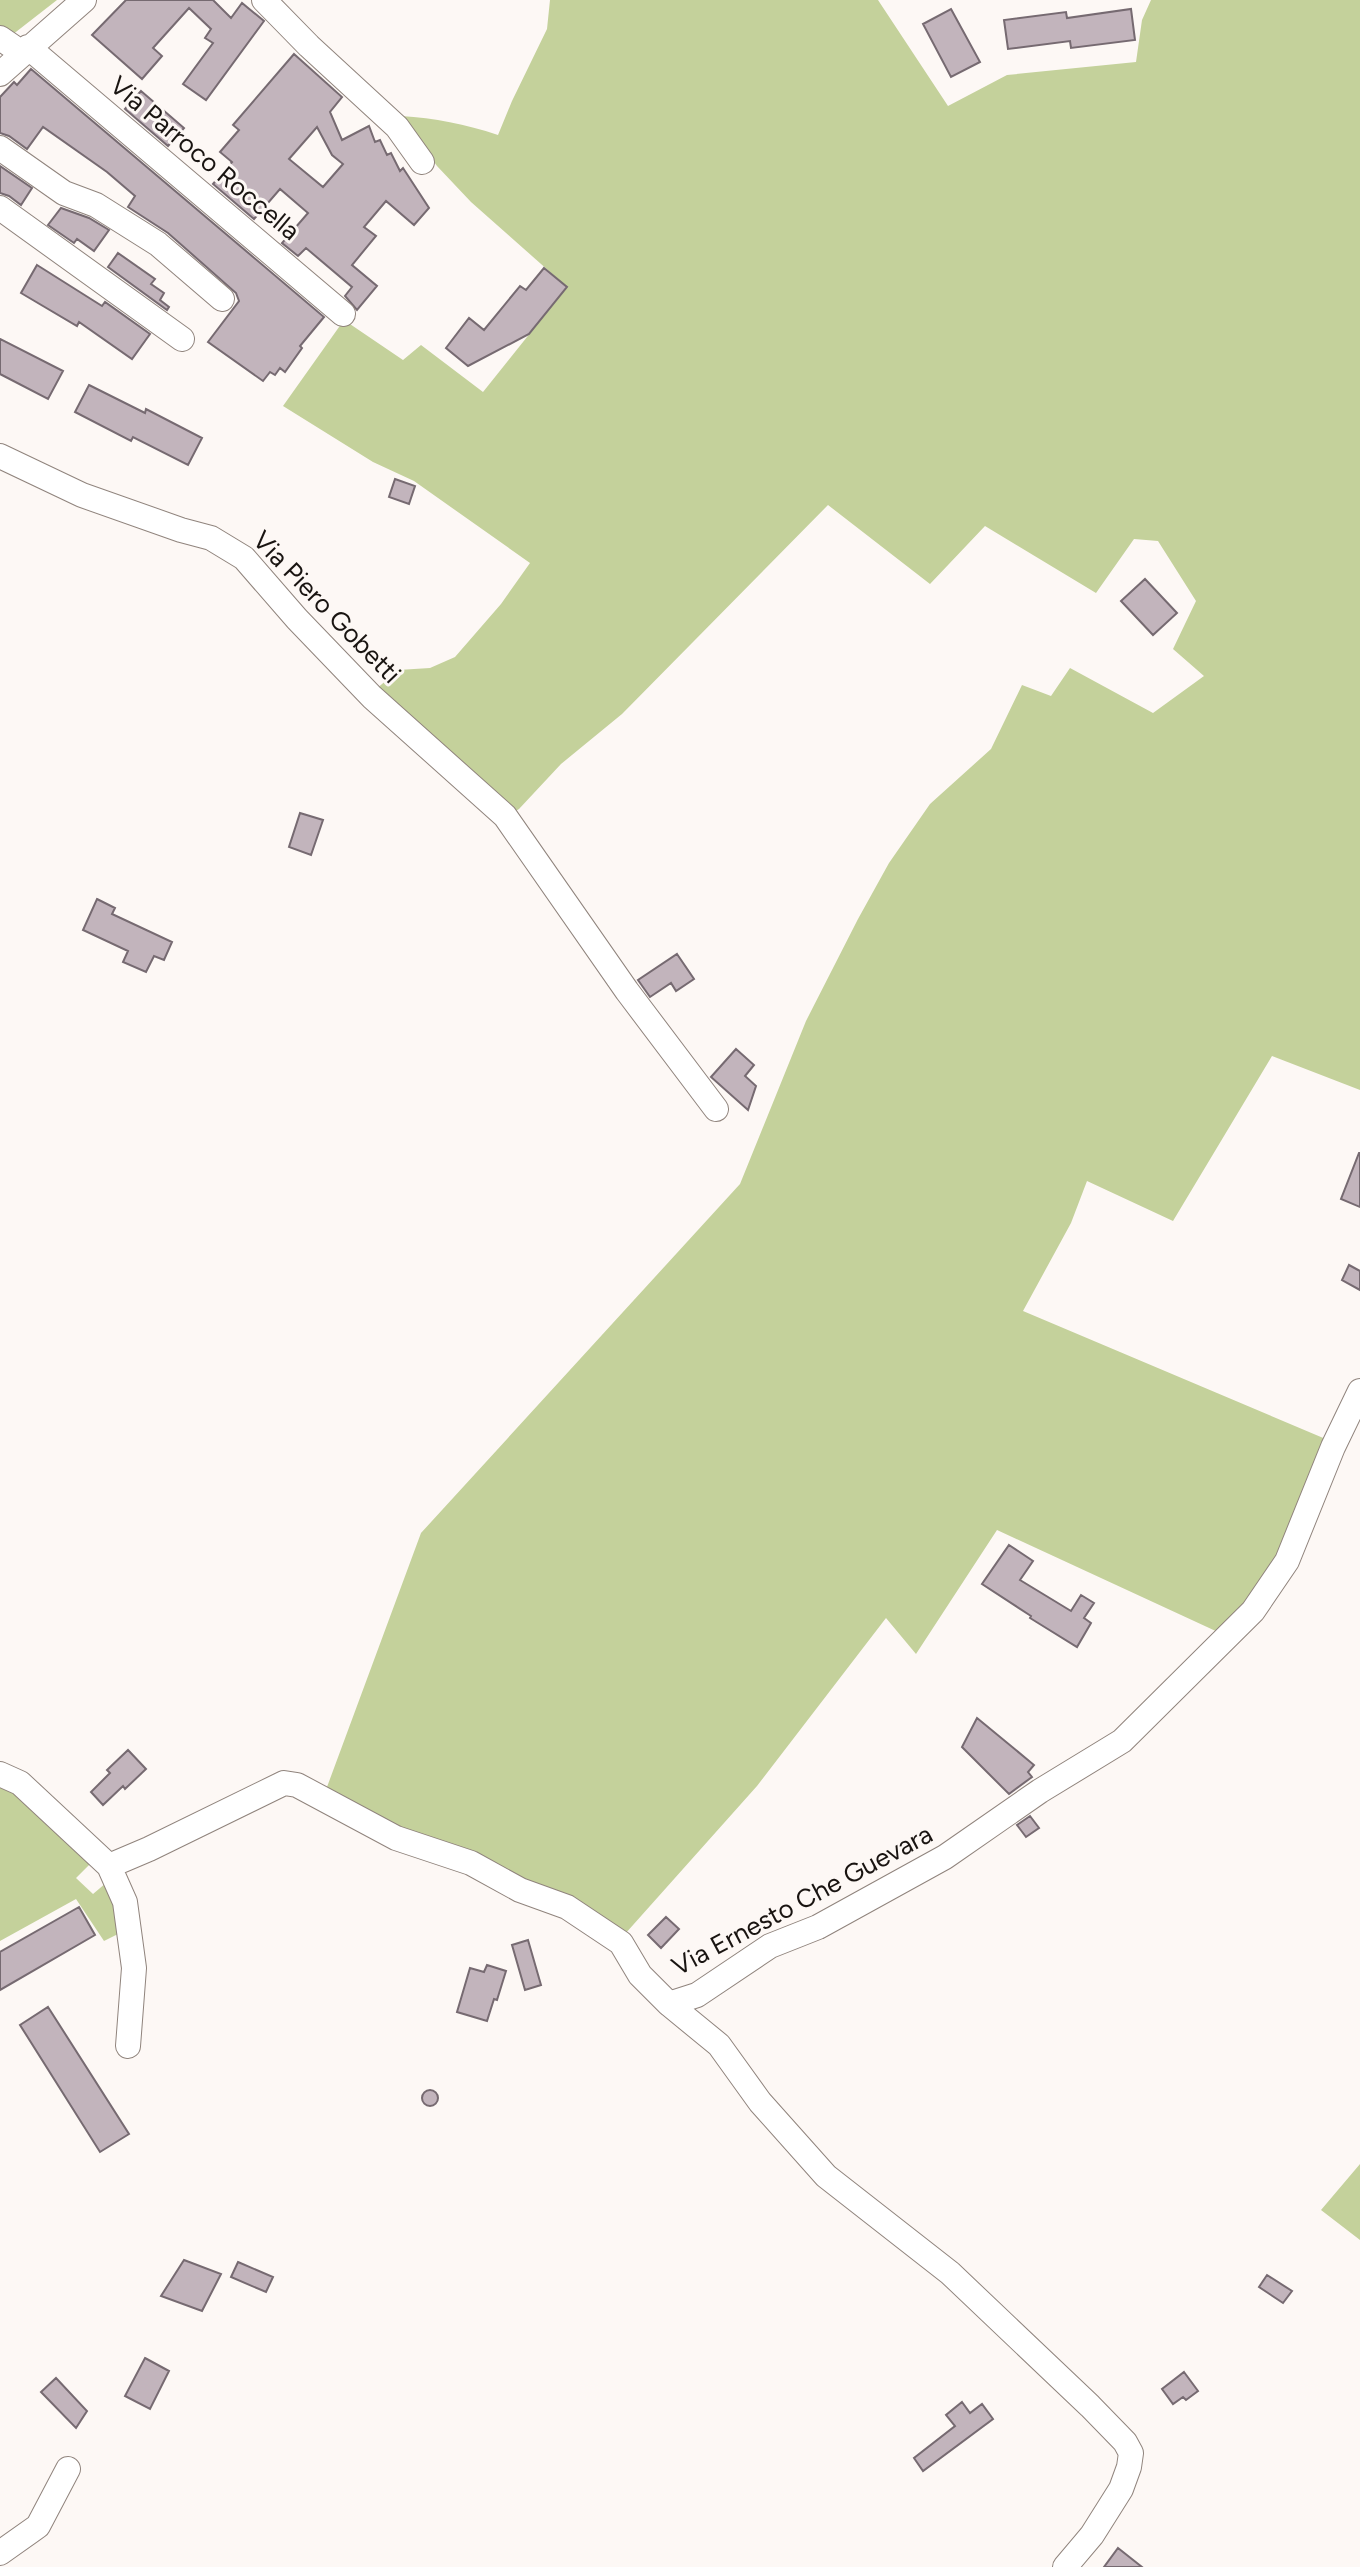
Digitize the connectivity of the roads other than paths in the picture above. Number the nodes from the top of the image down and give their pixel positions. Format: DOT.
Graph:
graph roads {
  1 [pos="84,0"];
  2 [pos="264,0"];
  3 [pos="0,38"];
  4 [pos="25,50"];
  5 [pos="0,74"];
  6 [pos="0,148"];
  7 [pos="422,162"];
  8 [pos="0,208"];
  9 [pos="222,299"];
  10 [pos="343,314"];
  11 [pos="182,339"];
  12 [pos="0,456"];
  13 [pos="716,1109"];
  14 [pos="1359,1395"];
  15 [pos="0,1774"];
  16 [pos="109,1866"];
  17 [pos="669,2004"];
  18 [pos="128,2046"];
  19 [pos="68,2469"];
  20 [pos="0,2553"];
  21 [pos="1065,2567"];
  1 -- 4 [label="street"];
  2 -- 7 [label="street"];
  3 -- 4 [label="street, Via Parroco Roccella"];
  4 -- 5 [label="street"];
  4 -- 10 [label="street, Via Parroco Roccella"];
  6 -- 9 [label="street"];
  8 -- 11 [label="street"];
  12 -- 13 [label="street, Via Piero Gobetti"];
  14 -- 17 [label="street, Via Ernesto Che Guevara"];
  15 -- 16 [label="street"];
  16 -- 17 [label="street, Via Ernesto Che Guevara"];
  16 -- 18 [label="street"];
  17 -- 21 [label="street"];
  19 -- 20 [label="street"];
}
